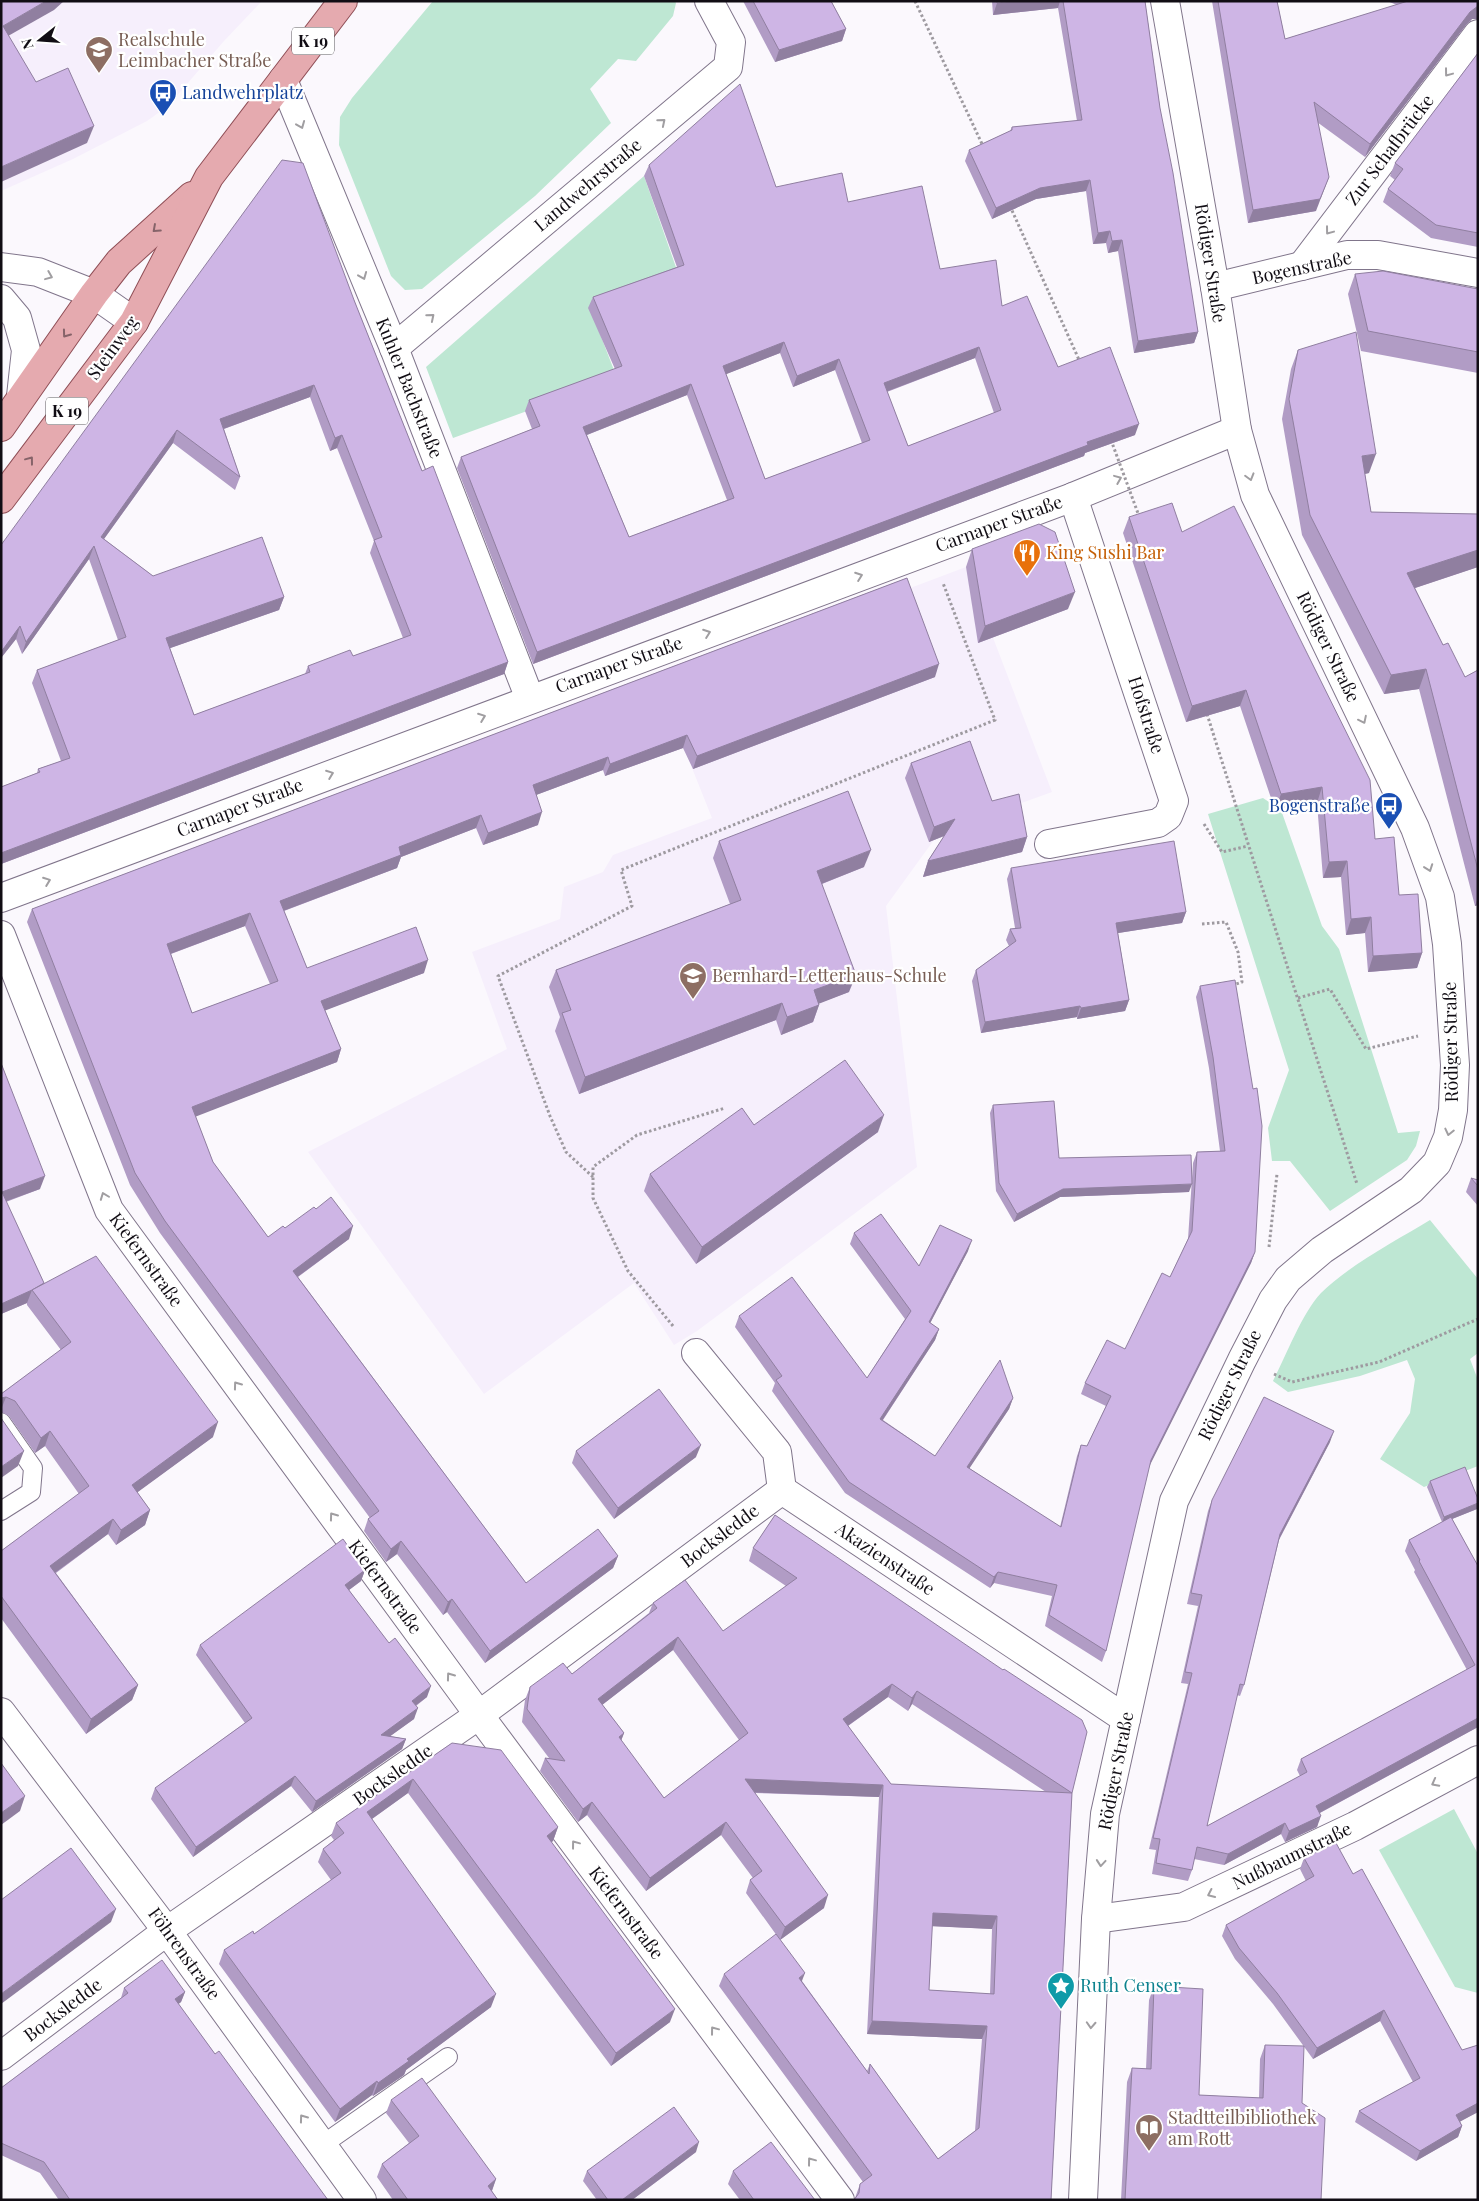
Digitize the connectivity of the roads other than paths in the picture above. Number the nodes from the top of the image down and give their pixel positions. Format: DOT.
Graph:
graph roads {
  1 [pos="343,1"];
  2 [pos="709,1"];
  3 [pos="1165,1"];
  4 [pos="1478,34"];
  5 [pos="283,80"];
  6 [pos="205,184"];
  7 [pos="1302,266"];
  8 [pos="1,267"];
  9 [pos="1478,274"];
  10 [pos="1215,287"];
  11 [pos="94,294"];
  12 [pos="1,299"];
  13 [pos="134,322"];
  14 [pos="394,348"];
  15 [pos="21,396"];
  16 [pos="1,427"];
  17 [pos="1237,430"];
  18 [pos="1073,497"];
  19 [pos="1,499"];
  20 [pos="530,699"];
  21 [pos="1049,844"];
  22 [pos="1,898"];
  23 [pos="1,935"];
  24 [pos="696,1354"];
  25 [pos="1,1422"];
  26 [pos="782,1490"];
  27 [pos="1,1511"];
  28 [pos="1,1712"];
  29 [pos="479,1715"];
  30 [pos="1126,1720"];
  31 [pos="1478,1760"];
  32 [pos="1096,1919"];
  33 [pos="167,1931"];
  34 [pos="1,2056"];
  35 [pos="448,2057"];
  36 [pos="322,2145"];
  37 [pos="362,2200"];
  38 [pos="840,2200"];
  39 [pos="1083,2200"];
  1 -- 5 [label="main road, Steinweg / K 19"];
  14 -- 2 [label="street, Landwehrstraße, one-way"];
  3 -- 10 [label="street, Rödiger Straße"];
  4 -- 7 [label="street, Zur Schafbrücke, one-way"];
  5 -- 6 [label="main road, Steinweg / K 19"];
  5 -- 14 [label="street, Kuhler Bachstraße, one-way"];
  6 -- 11 [label="main road, Steinweg / K 19, one-way"];
  6 -- 13 [label="main road, Steinweg / K 19"];
  7 -- 9 [label="street, Bogenstraße"];
  7 -- 10 [label="street, Bogenstraße"];
  8 -- 11 [label="street, one-way"];
  10 -- 17 [label="street, Rödiger Straße"];
  11 -- 13 [label="street"];
  11 -- 15 [label="main road, Steinweg / K 19, one-way"];
  12 -- 15 [label="street"];
  19 -- 13 [label="main road, Steinweg / K 19, one-way"];
  14 -- 20 [label="street, Kuhler Bachstraße"];
  15 -- 16 [label="main road, Steinweg / K 19"];
  18 -- 17 [label="street, Carnaper Straße, one-way"];
  17 -- 30 [label="street, Rödiger Straße, one-way"];
  20 -- 18 [label="street, Carnaper Straße, one-way"];
  18 -- 21 [label="street, Hofstraße"];
  22 -- 20 [label="street, Carnaper Straße, one-way"];
  29 -- 23 [label="street, Kiefernstraße, one-way"];
  24 -- 26 [label="street"];
  25 -- 27 [label="lane"];
  26 -- 29 [label="street, Bocksledde"];
  26 -- 30 [label="street, Akazienstraße"];
  28 -- 33 [label="street, Föhrenstraße"];
  29 -- 33 [label="street, Bocksledde"];
  38 -- 29 [label="street, Kiefernstraße, one-way"];
  30 -- 32 [label="street, Rödiger Straße, one-way"];
  31 -- 32 [label="street, Nußbaumstraße, one-way"];
  32 -- 39 [label="street, Rödiger Straße, one-way"];
  33 -- 34 [label="street, Bocksledde"];
  36 -- 33 [label="street, Föhrenstraße, one-way"];
  35 -- 36 [label="lane"];
  36 -- 37 [label="street, Föhrenstraße"];
}
